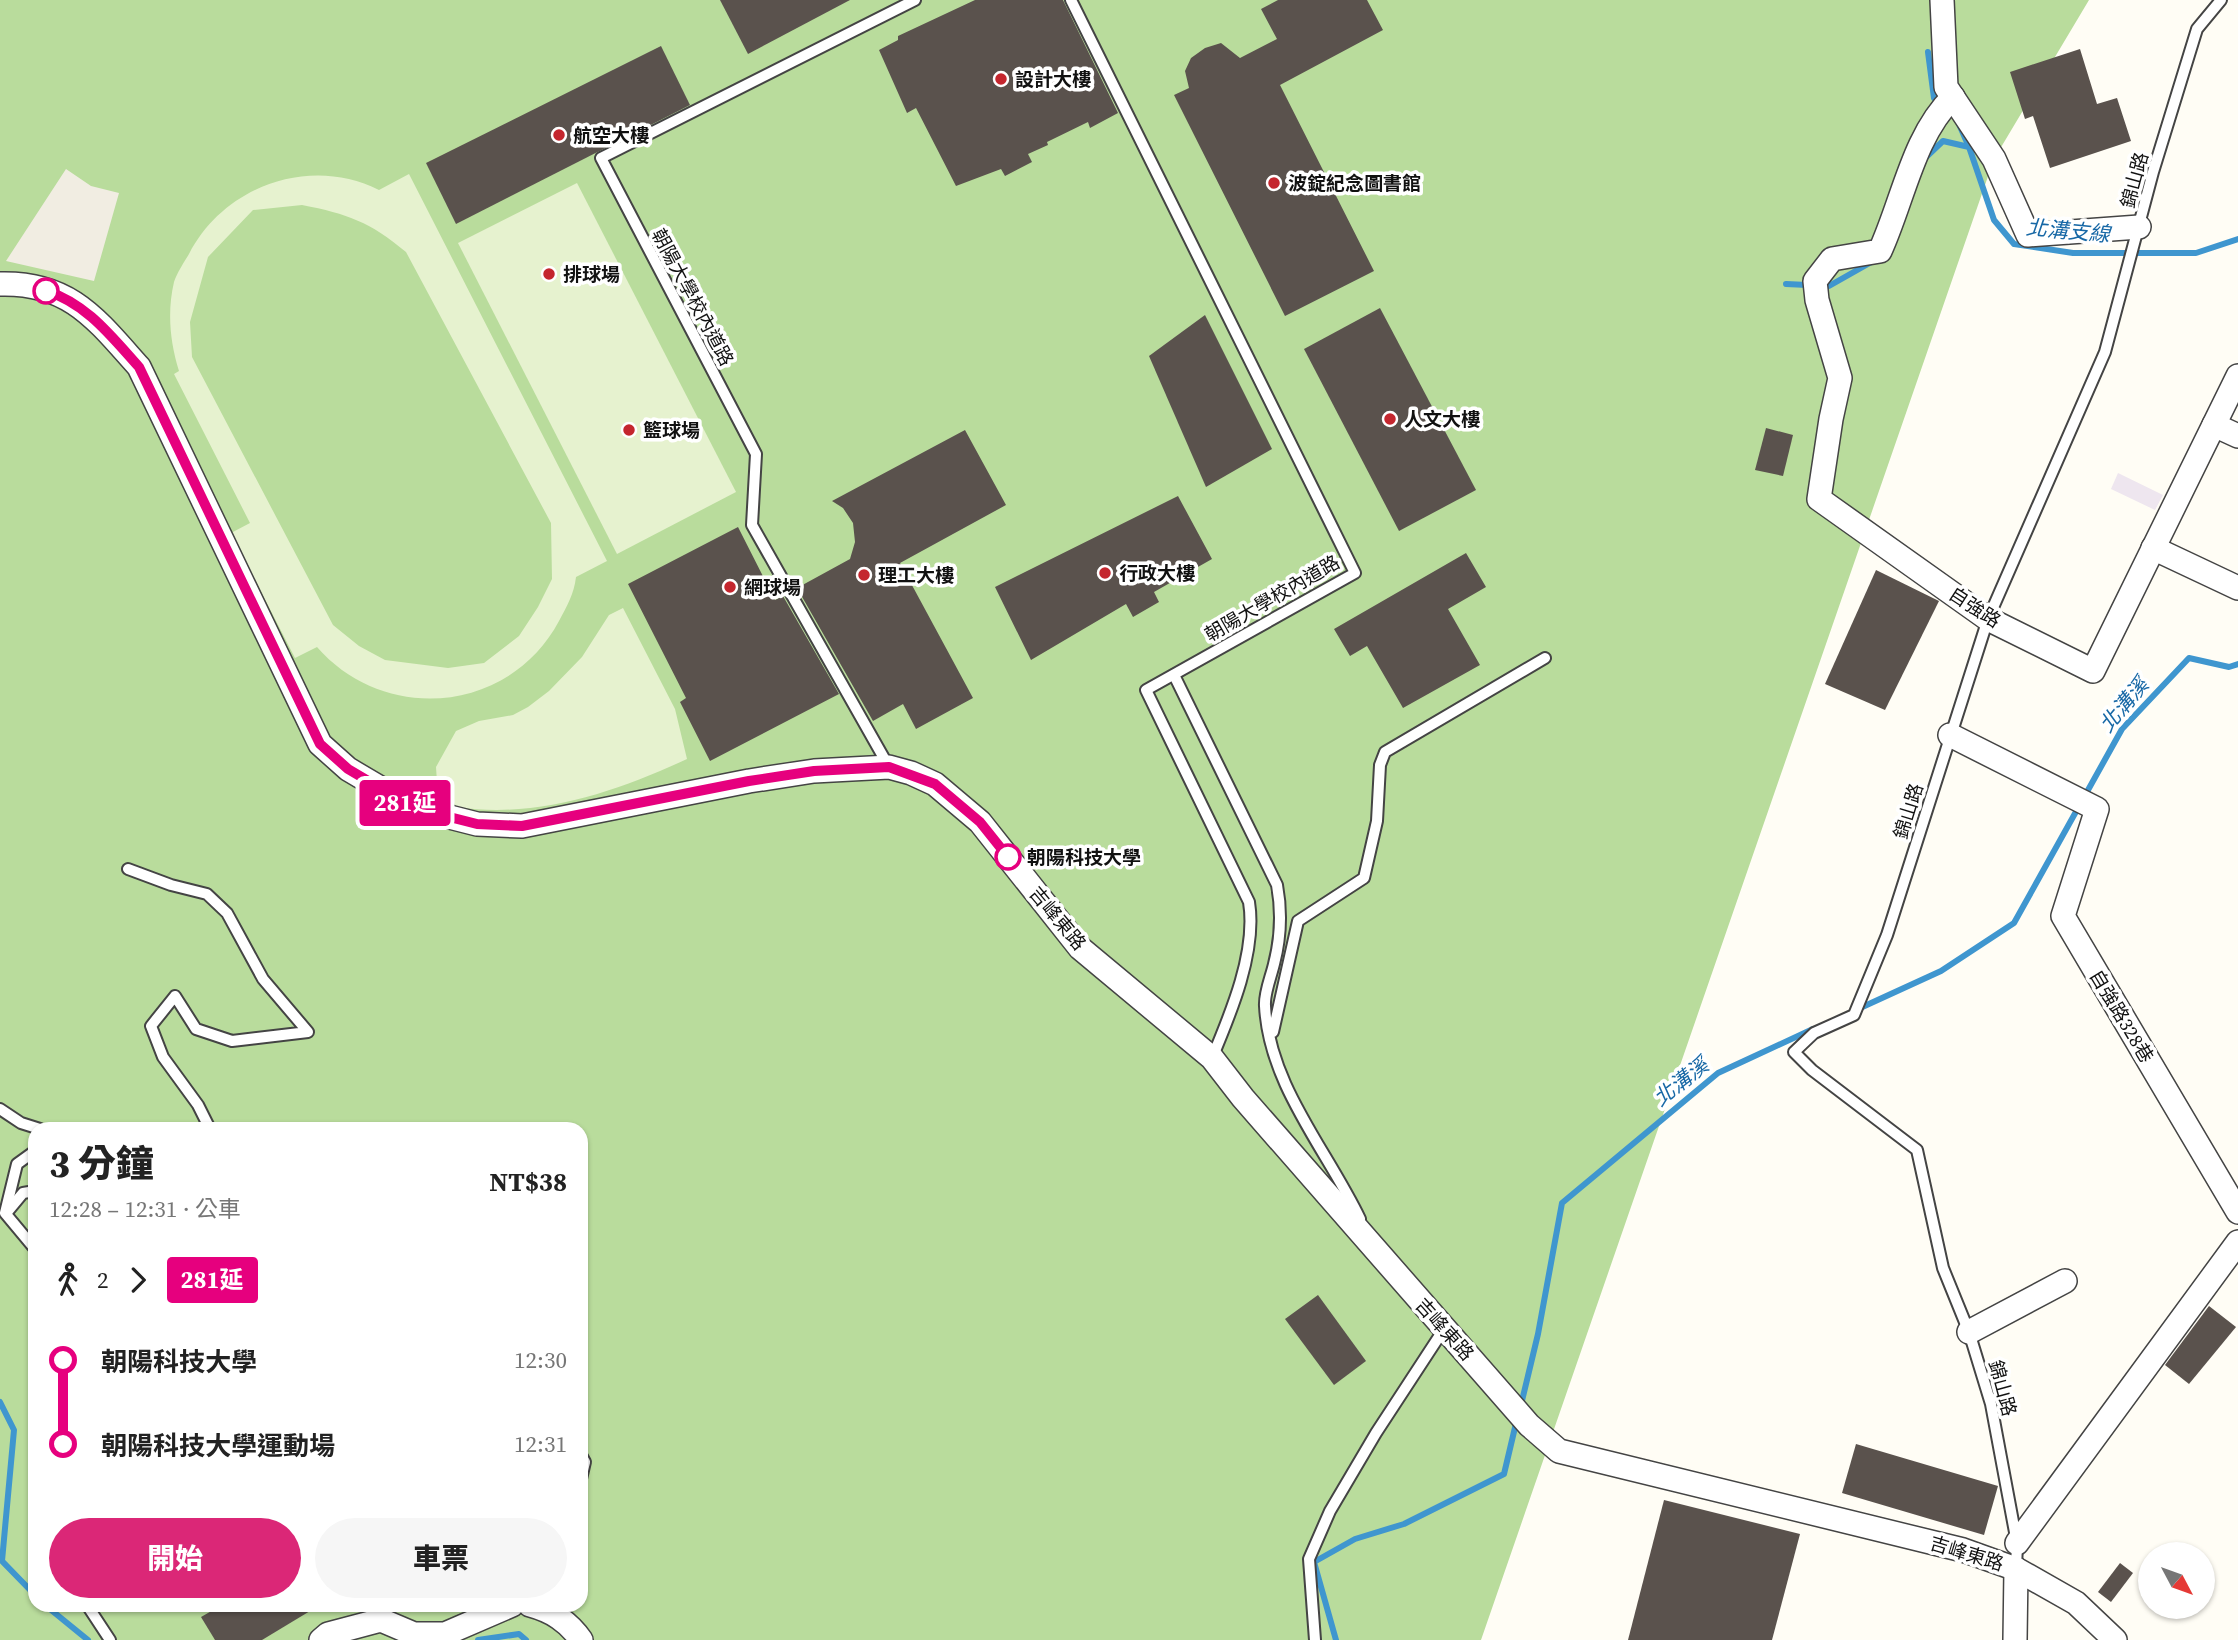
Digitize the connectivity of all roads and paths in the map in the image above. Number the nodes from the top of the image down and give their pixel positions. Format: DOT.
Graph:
graph roads {
  1 [pos="915,0"];
  2 [pos="1071,0"];
  3 [pos="1942,0"];
  4 [pos="2221,0"];
  5 [pos="1953,97"];
  6 [pos="2139,227"];
  7 [pos="0,284"];
  8 [pos="2238,376"];
  9 [pos="2214,425"];
  10 [pos="2238,436"];
  11 [pos="2153,548"];
  12 [pos="2238,588"];
  13 [pos="1988,619"];
  14 [pos="1545,658"];
  15 [pos="1174,675"];
  16 [pos="1950,735"];
  17 [pos="889,767"];
  18 [pos="128,869"];
  19 [pos="1212,1058"];
  20 [pos="1278,1069"];
  21 [pos="0,1109"];
  22 [pos="206,1122"];
  23 [pos="28,1125"];
  24 [pos="28,1156"];
  25 [pos="28,1192"];
  26 [pos="2238,1212"];
  27 [pos="5,1213"];
  28 [pos="28,1241"];
  29 [pos="2238,1242"];
  30 [pos="1371,1244"];
  31 [pos="2065,1281"];
  32 [pos="1444,1329"];
  33 [pos="1969,1332"];
  34 [pos="2017,1543"];
  35 [pos="2016,1569"];
  36 [pos="92,1612"];
  37 [pos="496,1612"];
  38 [pos="551,1612"];
  39 [pos="110,1640"];
  40 [pos="321,1640"];
  41 [pos="581,1640"];
  42 [pos="1315,1640"];
  43 [pos="2015,1640"];
  44 [pos="2115,1640"];
  1 -- 17 [label="lane, 朝陽大學校內道路"];
  2 -- 15 [label="lane, 朝陽大學校內道路"];
  3 -- 5 [label="street"];
  4 -- 6 [label="lane, 錦山路"];
  5 -- 6 [label="street"];
  5 -- 13 [label="street, 自強路"];
  6 -- 13 [label="lane, 錦山路"];
  7 -- 17 [label="street, 吉峰東路"];
  8 -- 9 [label="street, 自強路"];
  9 -- 10 [label="street"];
  9 -- 11 [label="street, 自強路"];
  11 -- 12 [label="street"];
  11 -- 13 [label="street, 自強路"];
  13 -- 16 [label="lane, 錦山路"];
  14 -- 20 [label="lane"];
  15 -- 19 [label="lane, 朝陽大學校內道路"];
  15 -- 20 [label="lane"];
  16 -- 26 [label="street, 自強路328巷"];
  16 -- 33 [label="lane, 錦山路"];
  17 -- 19 [label="street, 吉峰東路"];
  18 -- 22 [label="lane"];
  19 -- 30 [label="street, 吉峰東路"];
  20 -- 30 [label="lane"];
  21 -- 23 [label="lane"];
  24 -- 27 [label="lane"];
  25 -- 27 [label="lane"];
  27 -- 28 [label="lane"];
  29 -- 34 [label="street"];
  30 -- 32 [label="street, 吉峰東路"];
  31 -- 33 [label="street"];
  32 -- 35 [label="street, 吉峰東路"];
  32 -- 42 [label="lane"];
  33 -- 34 [label="lane, 錦山路"];
  34 -- 35 [label="lane, 錦山路"];
  35 -- 43 [label="street, 吉峰東路"];
  35 -- 44 [label="street, 吉峰東路"];
  36 -- 39 [label="lane"];
  37 -- 40 [label="street"];
  38 -- 41 [label="street"];
}
